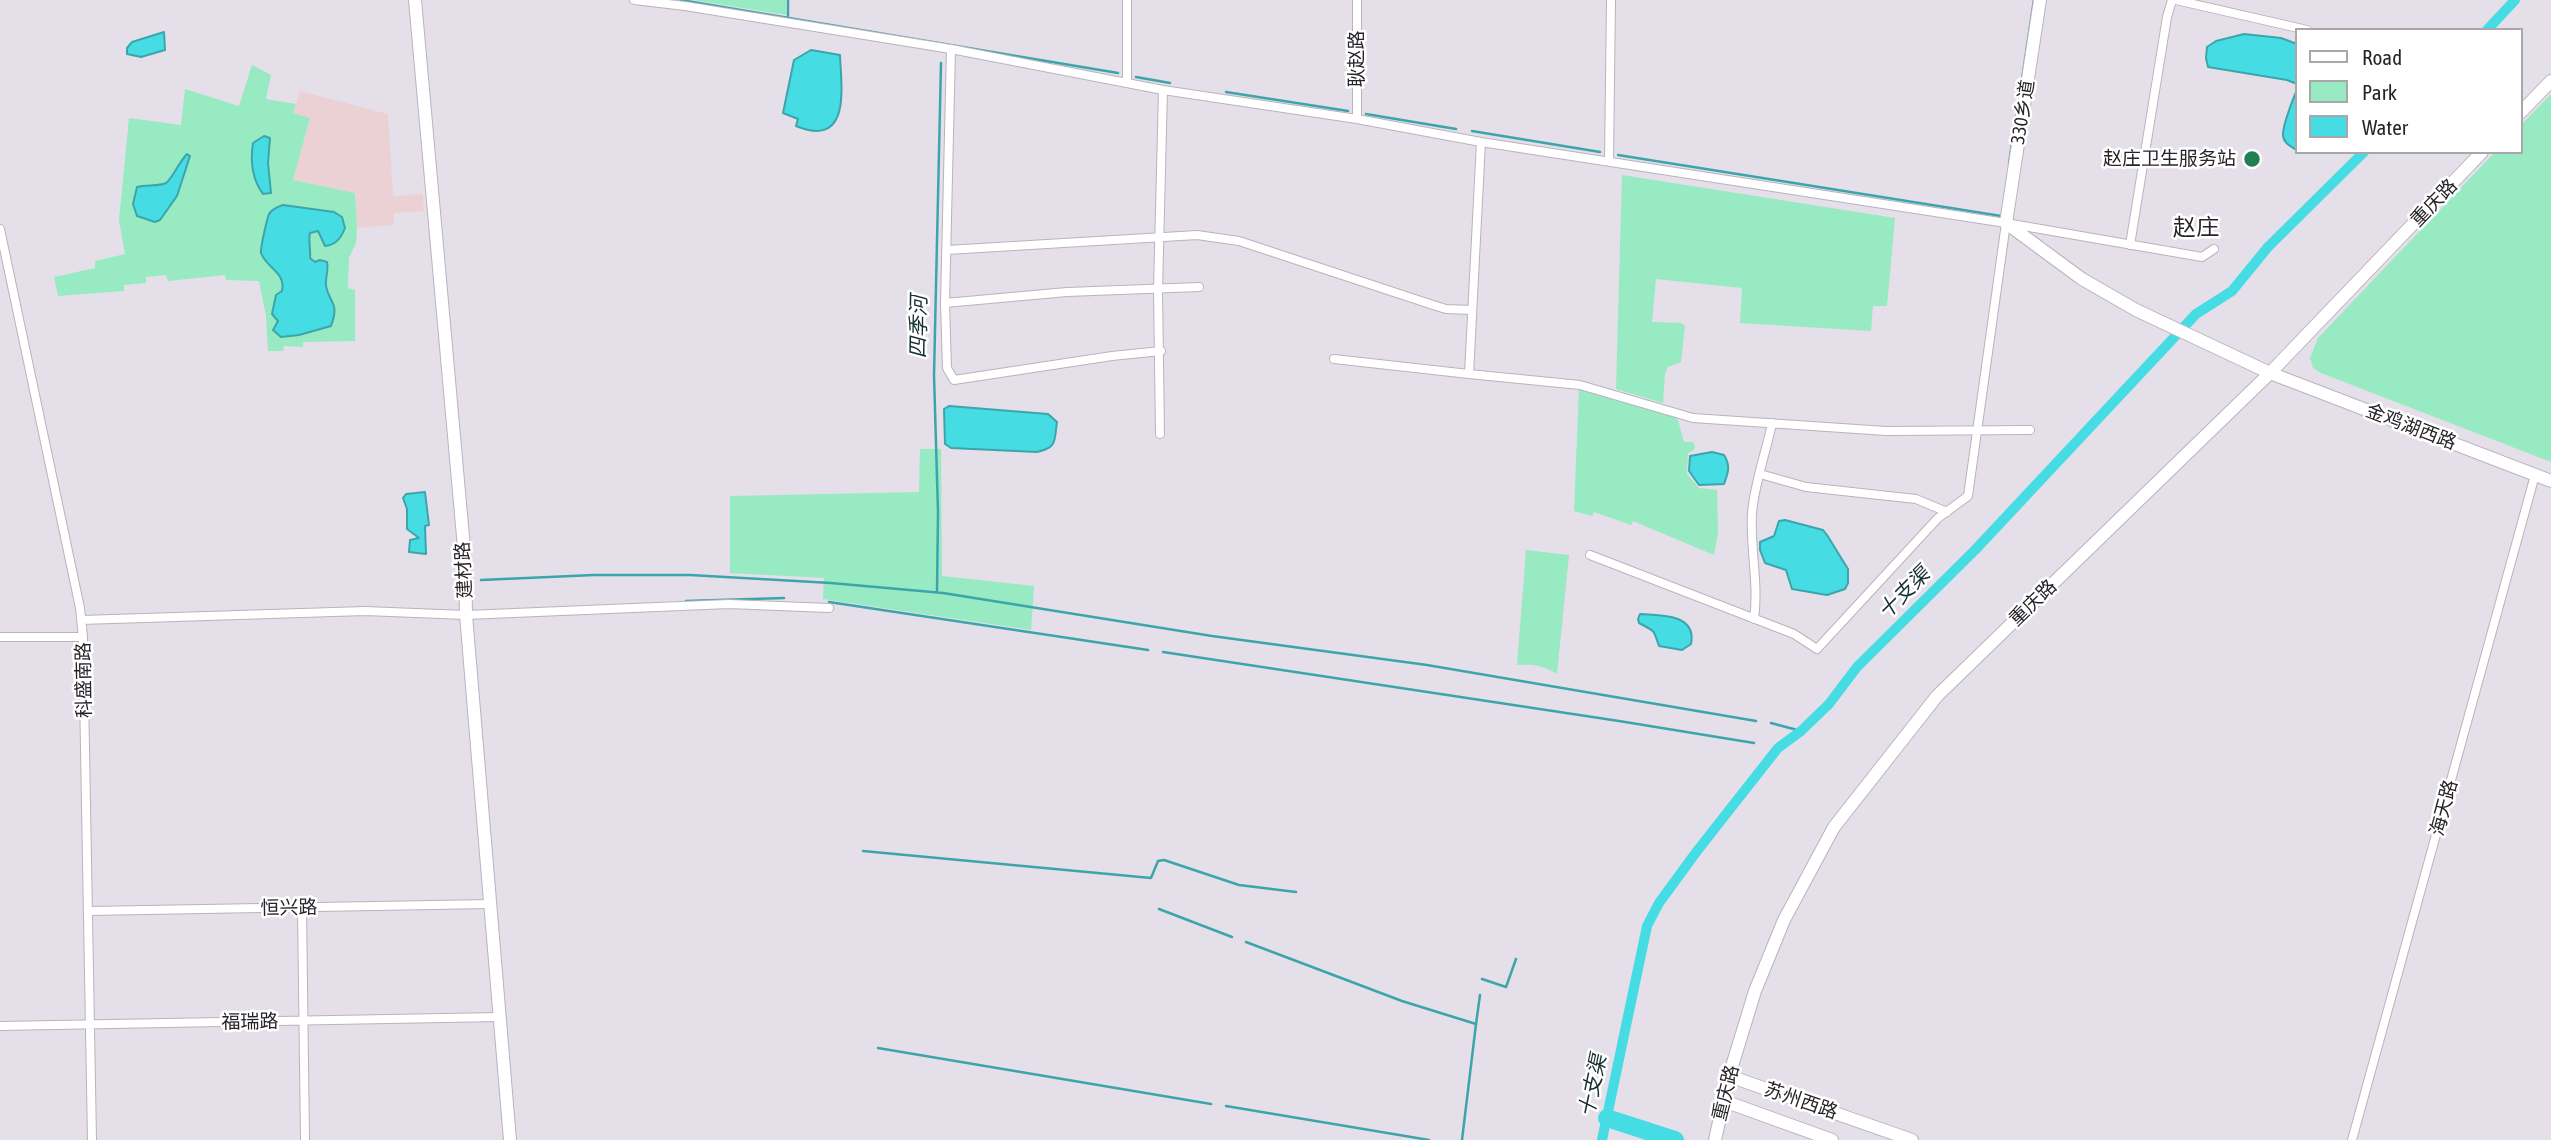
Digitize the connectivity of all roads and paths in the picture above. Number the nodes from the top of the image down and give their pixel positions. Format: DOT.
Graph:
graph roads {
  1 [pos="415,0"];
  2 [pos="634,0"];
  3 [pos="1127,0"];
  4 [pos="1357,0"];
  5 [pos="1611,0"];
  6 [pos="2040,0"];
  7 [pos="2174,0"];
  8 [pos="2298,28"];
  9 [pos="951,49"];
  10 [pos="2551,81"];
  11 [pos="1127,83"];
  12 [pos="1163,90"];
  13 [pos="2523,110"];
  14 [pos="1357,119"];
  15 [pos="1482,142"];
  16 [pos="2480,154"];
  17 [pos="1609,161"];
  18 [pos="2006,223"];
  19 [pos="0,229"];
  20 [pos="1160,239"];
  21 [pos="2130,245"];
  22 [pos="2214,249"];
  23 [pos="947,250"];
  24 [pos="1199,287"];
  25 [pos="1158,290"];
  26 [pos="945,303"];
  27 [pos="1471,310"];
  28 [pos="1161,351"];
  29 [pos="1334,359"];
  30 [pos="1469,373"];
  31 [pos="2270,373"];
  32 [pos="1772,423"];
  33 [pos="1978,430"];
  34 [pos="2030,430"];
  35 [pos="1160,434"];
  36 [pos="1760,474"];
  37 [pos="2535,475"];
  38 [pos="2551,481"];
  39 [pos="1947,512"];
  40 [pos="1590,555"];
  41 [pos="829,608"];
  42 [pos="466,615"];
  43 [pos="1754,619"];
  44 [pos="81,620"];
  45 [pos="0,637"];
  46 [pos="83,638"];
  47 [pos="490,904"];
  48 [pos="302,908"];
  49 [pos="88,911"];
  50 [pos="500,1017"];
  51 [pos="304,1021"];
  52 [pos="90,1024"];
  53 [pos="0,1026"];
  54 [pos="1729,1076"];
  55 [pos="1724,1101"];
  56 [pos="1813,1105"];
  57 [pos="1803,1130"];
  58 [pos="92,1140"];
  59 [pos="305,1140"];
  60 [pos="510,1140"];
  61 [pos="1715,1140"];
  62 [pos="1832,1140"];
  63 [pos="1912,1140"];
  64 [pos="2352,1140"];
  1 -- 42 [label="street, 建材路"];
  2 -- 9 [label="street"];
  3 -- 11 [label="street"];
  4 -- 14 [label="street, 耿赵路"];
  5 -- 17 [label="street"];
  6 -- 18 [label="street, 330乡道"];
  7 -- 8 [label="street"];
  7 -- 21 [label="street"];
  9 -- 11 [label="street"];
  9 -- 23 [label="street"];
  10 -- 13 [label="street"];
  11 -- 12 [label="street"];
  12 -- 14 [label="street"];
  12 -- 20 [label="street"];
  14 -- 15 [label="street"];
  15 -- 17 [label="street"];
  15 -- 27 [label="street"];
  16 -- 31 [label="street, 重庆路"];
  17 -- 18 [label="street"];
  18 -- 21 [label="street"];
  18 -- 31 [label="street, 金鸡湖西路"];
  18 -- 33 [label="street"];
  19 -- 44 [label="street, 科盛南路"];
  20 -- 23 [label="street"];
  20 -- 25 [label="street"];
  20 -- 27 [label="street"];
  21 -- 22 [label="street"];
  23 -- 26 [label="street"];
  24 -- 25 [label="street"];
  25 -- 26 [label="street"];
  25 -- 28 [label="street"];
  26 -- 28 [label="street"];
  27 -- 30 [label="street"];
  28 -- 35 [label="street"];
  29 -- 30 [label="street"];
  30 -- 32 [label="street"];
  31 -- 37 [label="street, 金鸡湖西路"];
  31 -- 54 [label="street, 重庆路"];
  32 -- 33 [label="street"];
  32 -- 36 [label="street"];
  33 -- 34 [label="street"];
  33 -- 39 [label="street"];
  36 -- 39 [label="street"];
  36 -- 43 [label="street"];
  37 -- 38 [label="street, 金鸡湖西路"];
  37 -- 64 [label="street, 海天路"];
  39 -- 43 [label="street"];
  40 -- 43 [label="street"];
  41 -- 42 [label="street"];
  42 -- 44 [label="street"];
  42 -- 47 [label="street, 建材路"];
  44 -- 46 [label="street, 科盛南路"];
  45 -- 46 [label="street"];
  46 -- 49 [label="street, 科盛南路"];
  47 -- 48 [label="street, 恒兴路"];
  47 -- 50 [label="street, 建材路"];
  48 -- 49 [label="street, 恒兴路"];
  48 -- 51 [label="street"];
  49 -- 52 [label="street, 科盛南路"];
  50 -- 51 [label="street, 福瑞路"];
  50 -- 60 [label="street, 建材路"];
  51 -- 52 [label="street, 福瑞路"];
  51 -- 59 [label="street"];
  52 -- 53 [label="street, 福瑞路"];
  52 -- 58 [label="street, 科盛南路"];
  54 -- 55 [label="street, 重庆路"];
  54 -- 56 [label="street, 苏州西路"];
  55 -- 57 [label="street, 苏州西路"];
  55 -- 61 [label="street, 重庆路"];
  56 -- 57 [label="street"];
  56 -- 63 [label="street, 苏州西路"];
  57 -- 62 [label="street, 苏州西路"];
}
